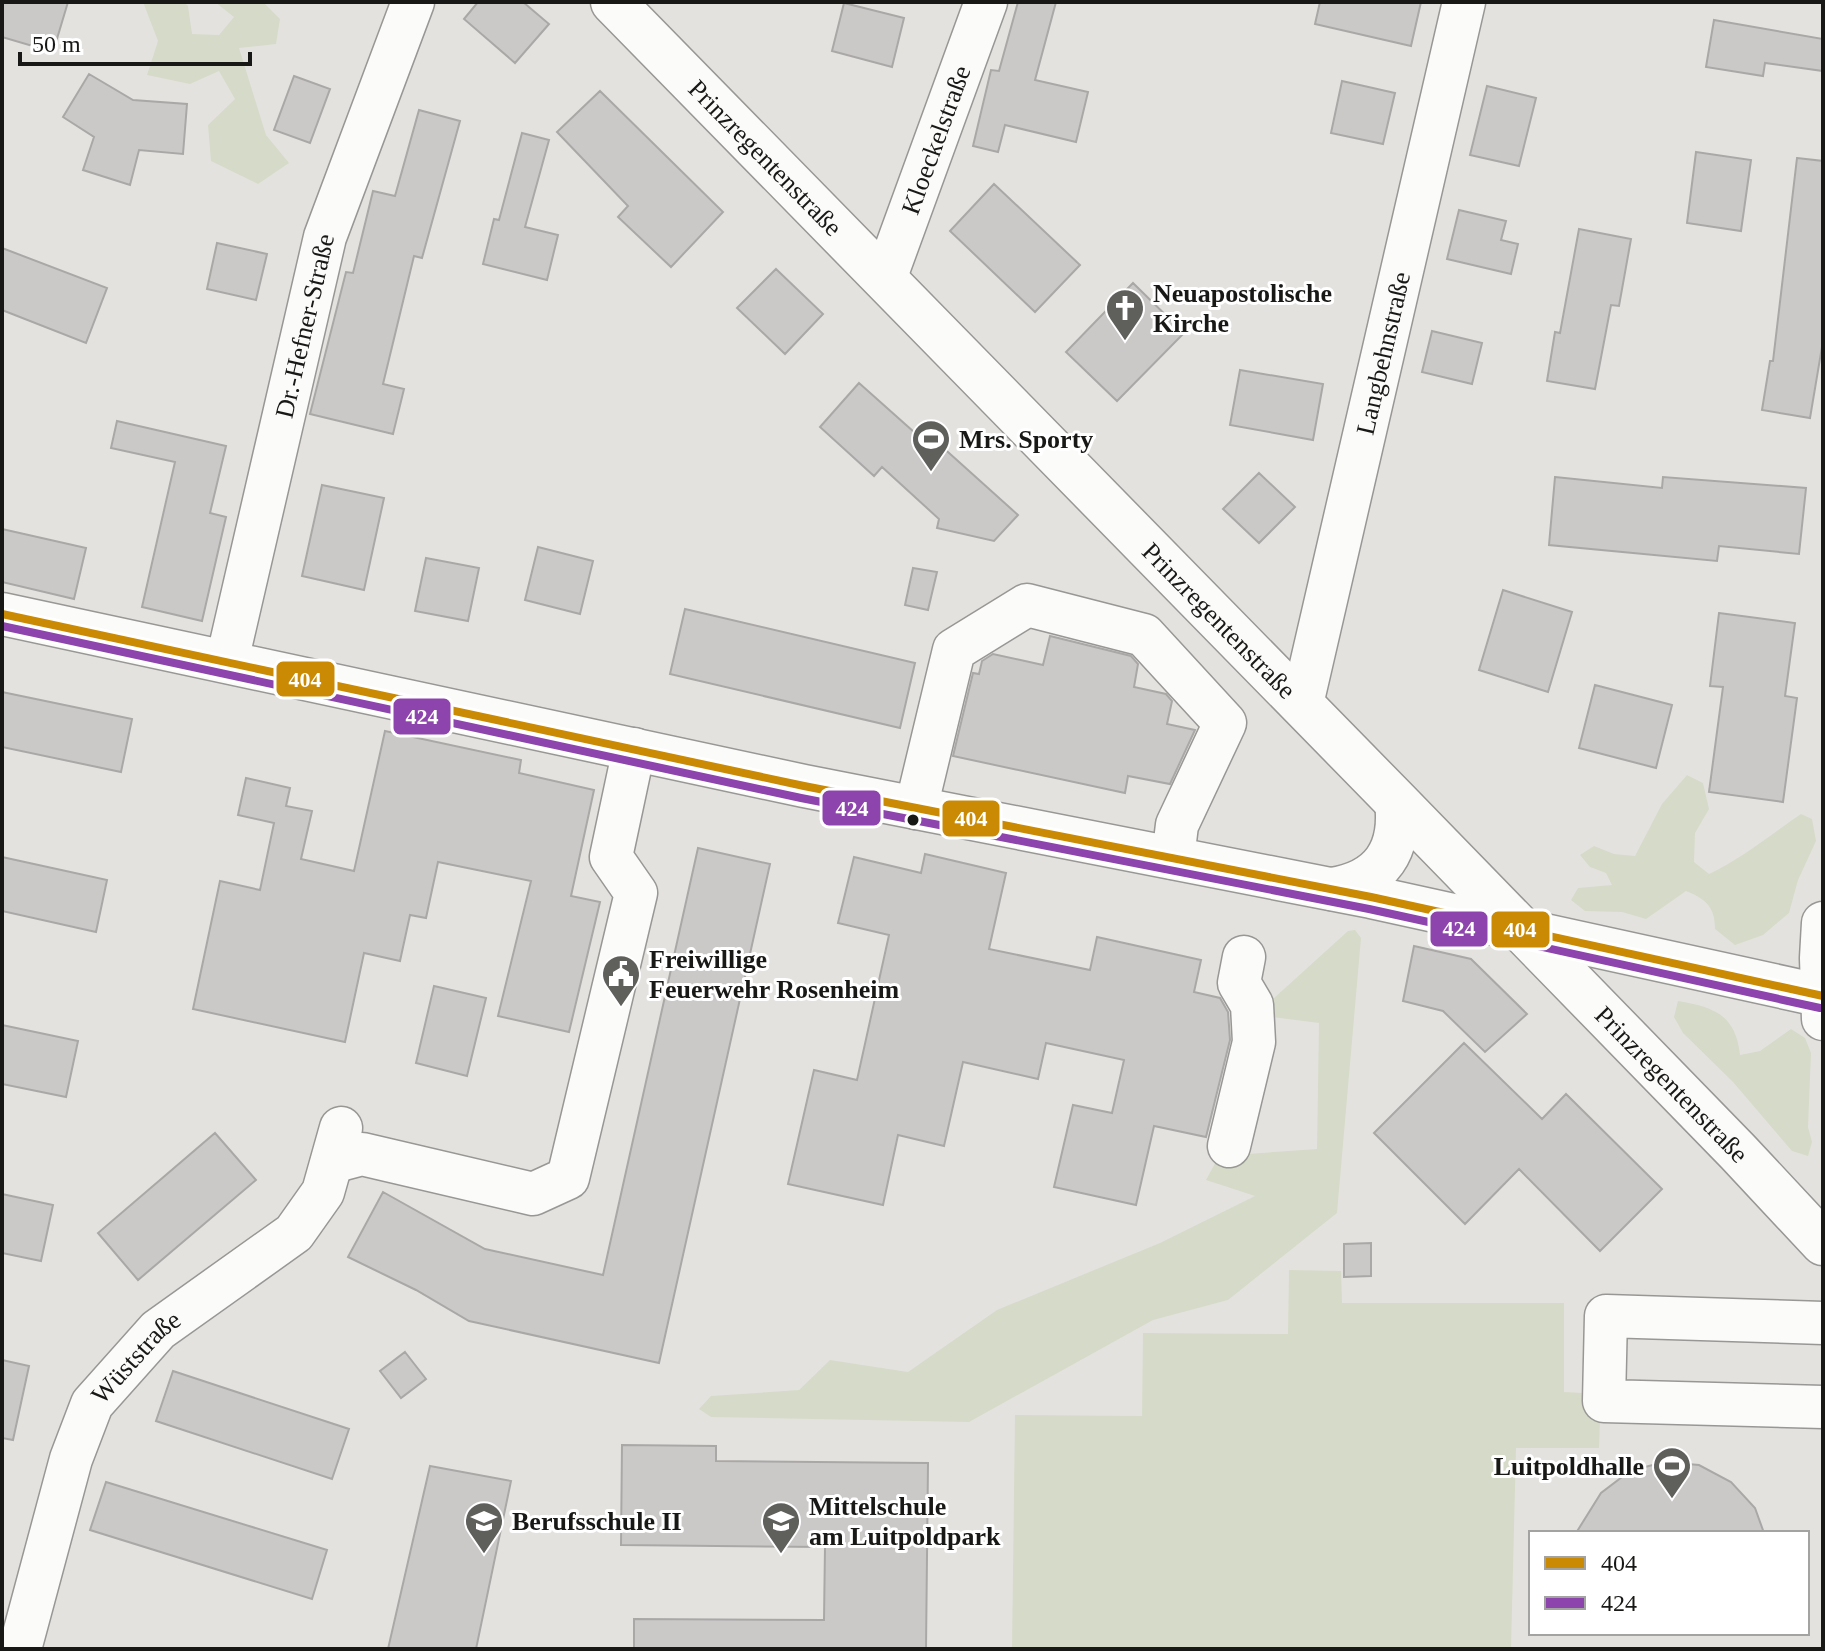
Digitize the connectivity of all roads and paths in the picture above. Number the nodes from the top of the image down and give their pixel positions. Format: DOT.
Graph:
graph roads {
  1 [pos="413,2"];
  2 [pos="613,2"];
  3 [pos="986,2"];
  4 [pos="1464,2"];
  5 [pos="885,279"];
  6 [pos="2,614"];
  7 [pos="227,661"];
  8 [pos="1302,704"];
  9 [pos="634,749"];
  10 [pos="1396,801"];
  11 [pos="916,808"];
  12 [pos="1173,858"];
  13 [pos="1332,889"];
  14 [pos="1823,923"];
  15 [pos="1520,928"];
  16 [pos="1244,957"];
  17 [pos="1823,1004"];
  18 [pos="1229,1146"];
  19 [pos="1823,1243"];
  20 [pos="1823,1323"];
  21 [pos="1823,1407"];
  22 [pos="20,1649"];
  1 -- 7 [label="street, Dr.-Hefner-Straße"];
  2 -- 5 [label="main road, Prinzregentenstraße"];
  3 -- 5 [label="street, Kloeckelstraße"];
  4 -- 8 [label="street, Langbehnstraße"];
  5 -- 8 [label="main road, Prinzregentenstraße"];
  6 -- 7 [label="street"];
  7 -- 9 [label="street"];
  8 -- 10 [label="main road, Prinzregentenstraße"];
  9 -- 11 [label="street"];
  9 -- 22 [label="street, Wüststraße"];
  10 -- 13 [label="street"];
  10 -- 15 [label="main road, Prinzregentenstraße"];
  11 -- 12 [label="street"];
  11 -- 12 [label="street"];
  12 -- 13 [label="street"];
  13 -- 15 [label="street"];
  14 -- 17 [label="street"];
  15 -- 17 [label="street"];
  15 -- 19 [label="main road, Prinzregentenstraße"];
  16 -- 18 [label="street"];
  20 -- 21 [label="street"];
}
